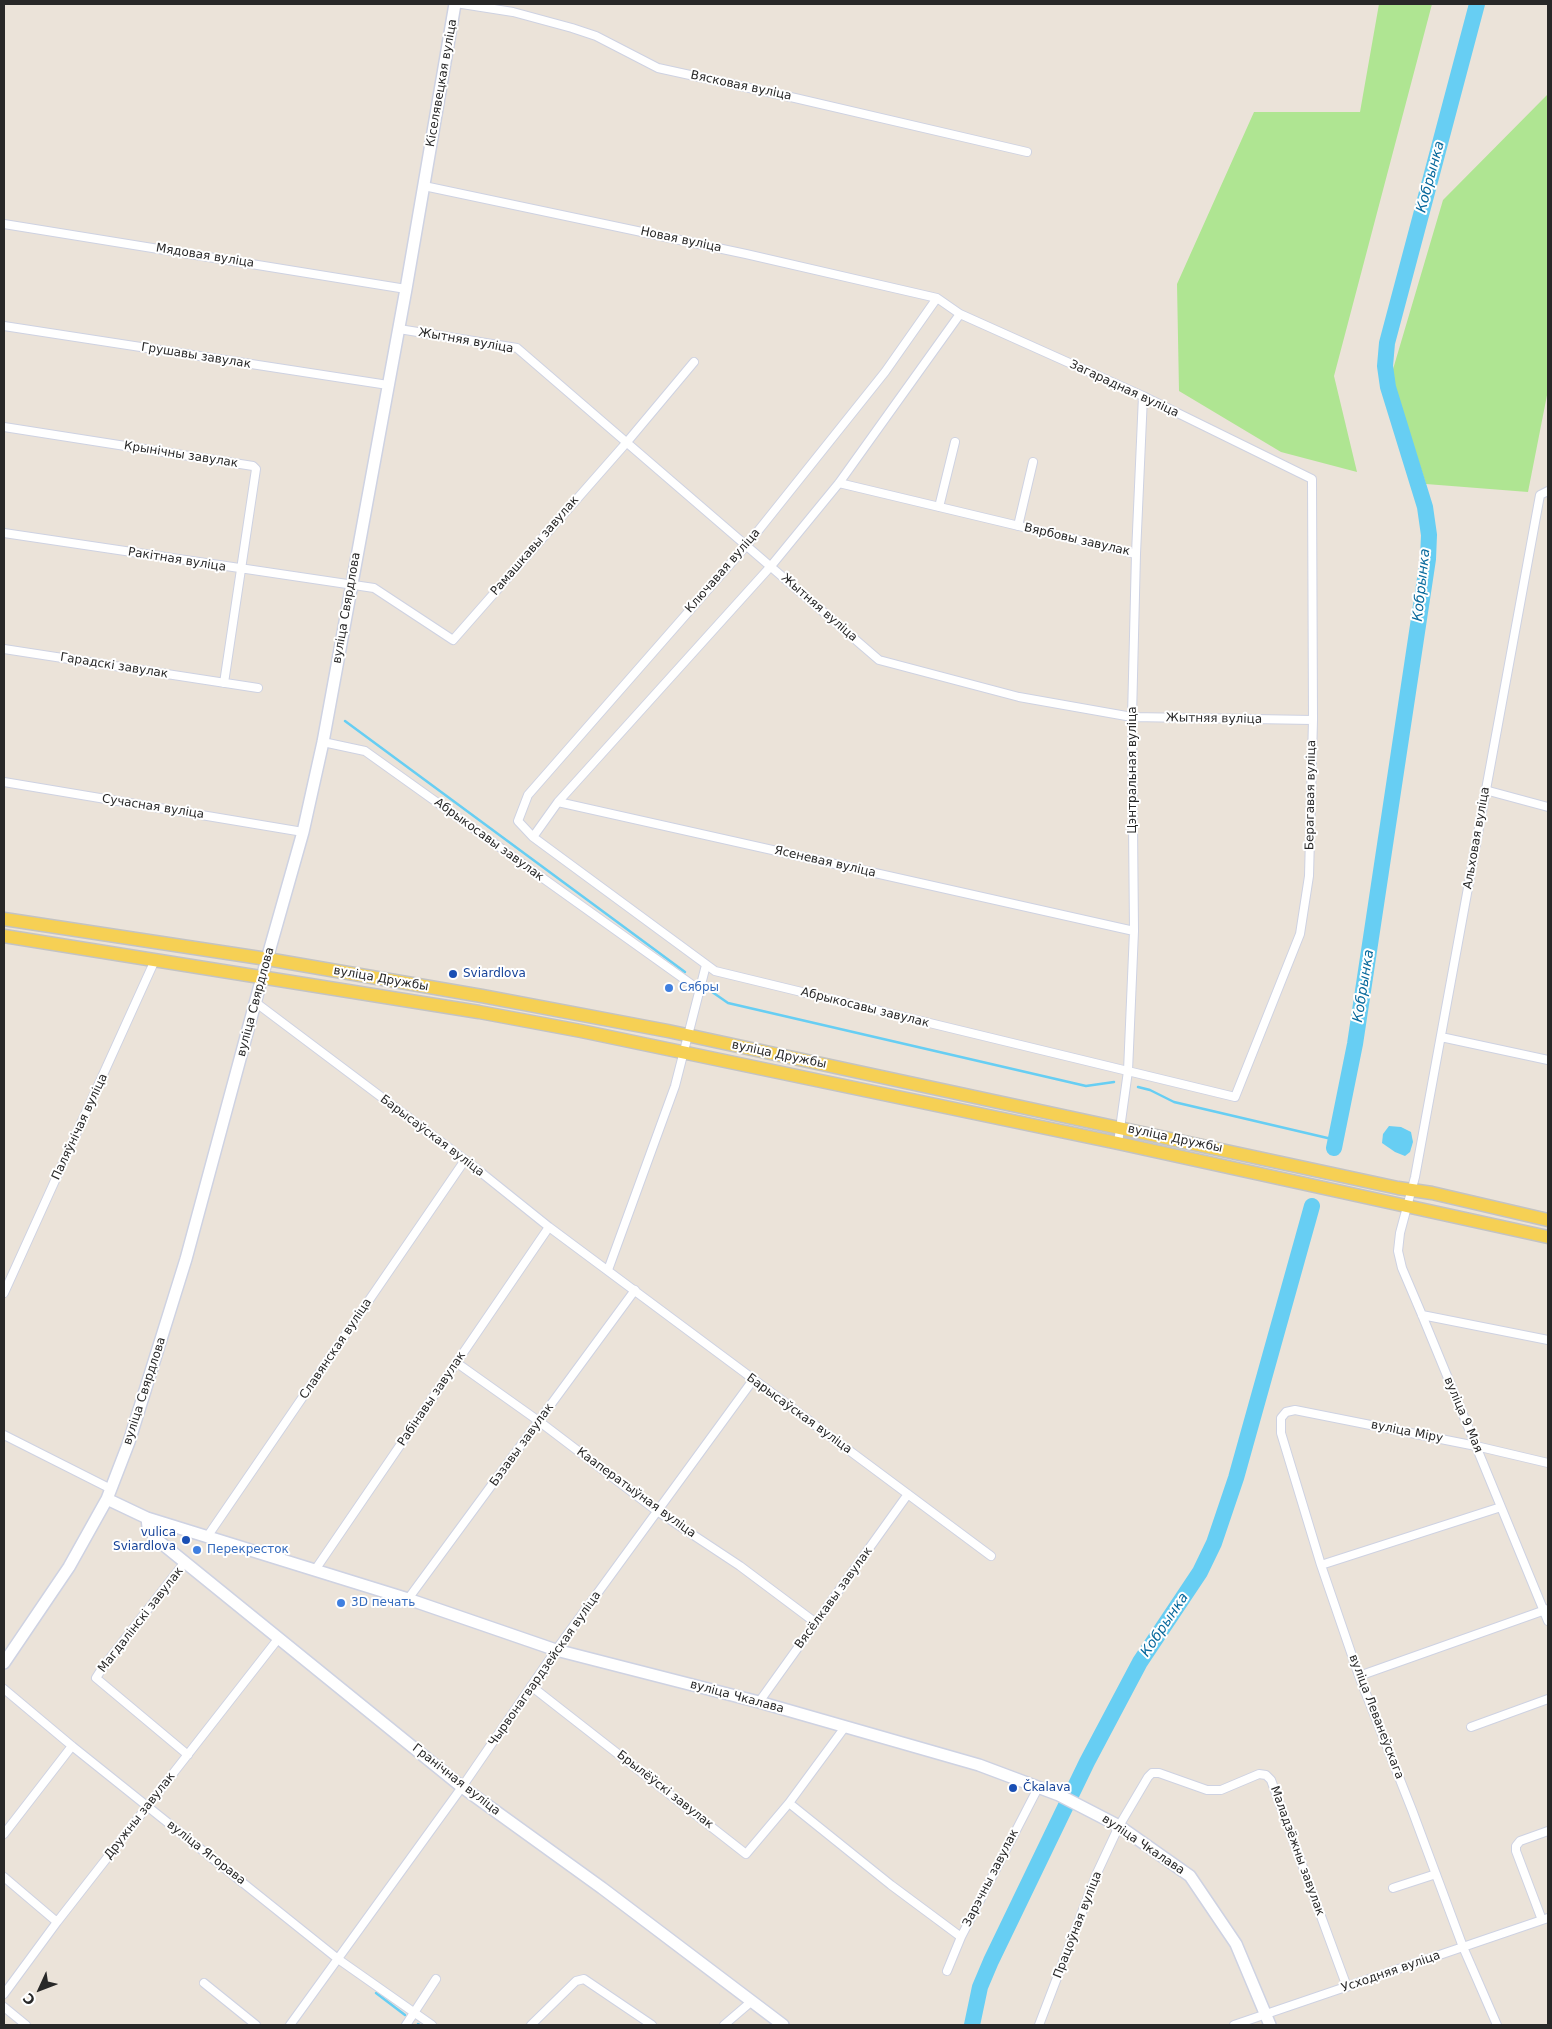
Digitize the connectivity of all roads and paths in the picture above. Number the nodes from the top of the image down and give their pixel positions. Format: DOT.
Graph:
graph roads {
  1 [pos="455,4"];
  2 [pos="462,4"];
  3 [pos="1026,152"];
  4 [pos="424,186"];
  5 [pos="4,224"];
  6 [pos="406,289"];
  7 [pos="937,298"];
  8 [pos="960,314"];
  9 [pos="4,326"];
  10 [pos="399,330"];
  11 [pos="694,362"];
  12 [pos="388,385"];
  13 [pos="1143,396"];
  14 [pos="4,427"];
  15 [pos="627,442"];
  16 [pos="955,442"];
  17 [pos="1033,462"];
  18 [pos="1312,479"];
  19 [pos="839,484"];
  20 [pos="1548,492"];
  21 [pos="940,507"];
  22 [pos="1018,526"];
  23 [pos="4,533"];
  24 [pos="746,546"];
  25 [pos="1136,554"];
  26 [pos="770,566"];
  27 [pos="241,569"];
  28 [pos="350,586"];
  29 [pos="4,649"];
  30 [pos="224,683"];
  31 [pos="258,688"];
  32 [pos="1132,718"];
  33 [pos="1313,720"];
  34 [pos="323,742"];
  35 [pos="4,782"];
  36 [pos="1485,790"];
  37 [pos="558,802"];
  38 [pos="1548,807"];
  39 [pos="303,832"];
  40 [pos="534,837"];
  41 [pos="4,919"];
  42 [pos="1134,931"];
  43 [pos="4,936"];
  44 [pos="267,959"];
  45 [pos="155,960"];
  46 [pos="706,965"];
  47 [pos="365,977"];
  48 [pos="262,978"];
  49 [pos="698,989"];
  50 [pos="255,1002"];
  51 [pos="581,1031"];
  52 [pos="687,1036"];
  53 [pos="1441,1037"];
  54 [pos="683,1051"];
  55 [pos="787,1057"];
  56 [pos="1548,1060"];
  57 [pos="1128,1071"];
  58 [pos="1236,1097"];
  59 [pos="1024,1123"];
  60 [pos="1122,1127"];
  61 [pos="1118,1143"];
  62 [pos="465,1160"];
  63 [pos="1316,1186"];
  64 [pos="1412,1189"];
  65 [pos="1408,1206"];
  66 [pos="1517,1213"];
  67 [pos="1548,1220"];
  68 [pos="549,1227"];
  69 [pos="1548,1237"];
  70 [pos="608,1270"];
  71 [pos="635,1290"];
  72 [pos="4,1293"];
  73 [pos="1422,1315"];
  74 [pos="1548,1340"];
  75 [pos="456,1363"];
  76 [pos="753,1380"];
  77 [pos="1295,1410"];
  78 [pos="540,1422"];
  79 [pos="4,1435"];
  80 [pos="1476,1446"];
  81 [pos="1548,1463"];
  82 [pos="109,1494"];
  83 [pos="908,1494"];
  84 [pos="1501,1507"];
  85 [pos="657,1510"];
  86 [pos="146,1518"];
  87 [pos="207,1537"];
  88 [pos="991,1556"];
  89 [pos="184,1563"];
  90 [pos="1321,1565"];
  91 [pos="315,1570"];
  92 [pos="408,1599"];
  93 [pos="1546,1610"];
  94 [pos="1548,1621"];
  95 [pos="816,1623"];
  96 [pos="278,1639"];
  97 [pos="556,1650"];
  98 [pos="4,1663"];
  99 [pos="1359,1676"];
  100 [pos="531,1686"];
  101 [pos="4,1689"];
  102 [pos="1548,1699"];
  103 [pos="759,1702"];
  104 [pos="845,1727"];
  105 [pos="1471,1727"];
  106 [pos="72,1746"];
  107 [pos="188,1755"];
  108 [pos="1039,1786"];
  109 [pos="462,1787"];
  110 [pos="789,1803"];
  111 [pos="147,1807"];
  112 [pos="1119,1826"];
  113 [pos="1548,1831"];
  114 [pos="4,1834"];
  115 [pos="1436,1874"];
  116 [pos="4,1877"];
  117 [pos="1393,1888"];
  118 [pos="1545,1919"];
  119 [pos="57,1922"];
  120 [pos="961,1937"];
  121 [pos="1463,1947"];
  122 [pos="338,1959"];
  123 [pos="947,1971"];
  124 [pos="436,1979"];
  125 [pos="204,1983"];
  126 [pos="1347,1987"];
  127 [pos="4,1994"];
  128 [pos="752,2001"];
  129 [pos="4,2007"];
  130 [pos="413,2012"];
  131 [pos="1268,2020"];
  132 [pos="16,2022"];
  133 [pos="26,2025"];
  134 [pos="256,2025"];
  135 [pos="290,2025"];
  136 [pos="406,2025"];
  137 [pos="432,2025"];
  138 [pos="531,2025"];
  139 [pos="652,2025"];
  140 [pos="724,2025"];
  141 [pos="783,2025"];
  142 [pos="1039,2025"];
  143 [pos="1234,2025"];
  144 [pos="1497,2025"];
  1 -- 4 [label="main road, Кіселявецкая вуліца"];
  2 -- 3 [label="street, Вясковая вуліца"];
  4 -- 6 [label="main road, вуліца Свярдлова"];
  4 -- 7 [label="street, Новая вуліца"];
  5 -- 6 [label="street, Мядовая вуліца"];
  6 -- 10 [label="main road, вуліца Свярдлова"];
  7 -- 8 [label="street, Загарадная вуліца"];
  7 -- 24 [label="street, Ключавая вуліца"];
  8 -- 13 [label="street, Загарадная вуліца"];
  8 -- 19 [label="street"];
  9 -- 12 [label="street, Грушавы завулак"];
  10 -- 12 [label="main road, вуліца Свярдлова"];
  10 -- 15 [label="street, Жытняя вуліца"];
  11 -- 15 [label="street, Рамашкавы завулак"];
  12 -- 28 [label="main road, вуліца Свярдлова"];
  13 -- 18 [label="street, Загарадная вуліца"];
  13 -- 25 [label="street, Цэнтральная вуліца"];
  14 -- 27 [label="street, Крынічны завулак"];
  15 -- 24 [label="street, Жытняя вуліца"];
  15 -- 28 [label="street, Рамашкавы завулак"];
  16 -- 21 [label="street"];
  17 -- 22 [label="street, Вярбовы завулак"];
  18 -- 33 [label="street, Берагавая вуліца"];
  19 -- 21 [label="street, Вярбовы завулак"];
  19 -- 26 [label="street"];
  20 -- 36 [label="street, Альховая вуліца"];
  21 -- 22 [label="street, Вярбовы завулак"];
  22 -- 25 [label="street, Вярбовы завулак"];
  23 -- 27 [label="street, Ракітная вуліца"];
  24 -- 26 [label="street, Жытняя вуліца"];
  24 -- 40 [label="street, Ключавая вуліца"];
  25 -- 32 [label="street, Цэнтральная вуліца"];
  26 -- 32 [label="street, Жытняя вуліца"];
  26 -- 37 [label="street"];
  27 -- 28 [label="street, Ракітная вуліца"];
  27 -- 30 [label="street"];
  28 -- 34 [label="main road, вуліца Свярдлова"];
  29 -- 30 [label="street, Гарадскі завулак"];
  30 -- 31 [label="street, Гарадскі завулак"];
  32 -- 33 [label="street, Жытняя вуліца"];
  32 -- 42 [label="street, Цэнтральная вуліца"];
  33 -- 58 [label="street, Берагавая вуліца"];
  34 -- 39 [label="main road, вуліца Свярдлова"];
  34 -- 49 [label="street, Абрыкосавы завулак"];
  35 -- 39 [label="street, Сучасная вуліца"];
  36 -- 38 [label="street"];
  36 -- 53 [label="street, Альховая вуліца"];
  37 -- 40 [label="street"];
  37 -- 42 [label="street, Ясеневая вуліца"];
  39 -- 44 [label="main road, вуліца Свярдлова"];
  40 -- 46 [label="street, Абрыкосавы завулак"];
  41 -- 44 [label="main road, вуліца Дружбы"];
  42 -- 57 [label="street, Цэнтральная вуліца"];
  43 -- 45 [label="main road, вуліца Дружбы"];
  44 -- 45 [label="main road"];
  44 -- 47 [label="main road, вуліца Дружбы"];
  44 -- 48 [label="main road, вуліца Свярдлова"];
  45 -- 48 [label="main road, вуліца Дружбы"];
  45 -- 72 [label="street, Паляўнічая вуліца"];
  46 -- 49 [label="street"];
  46 -- 57 [label="street, Абрыкосавы завулак"];
  47 -- 48 [label="main road"];
  47 -- 52 [label="main road, вуліца Дружбы"];
  48 -- 50 [label="main road, вуліца Свярдлова"];
  48 -- 51 [label="main road, вуліца Дружбы"];
  49 -- 52 [label="street"];
  50 -- 62 [label="street, Барысаўская вуліца"];
  50 -- 82 [label="main road, вуліца Свярдлова"];
  51 -- 52 [label="main road"];
  51 -- 54 [label="main road, вуліца Дружбы"];
  52 -- 54 [label="street"];
  52 -- 55 [label="main road, вуліца Дружбы"];
  53 -- 56 [label="street"];
  53 -- 64 [label="street, Альховая вуліца"];
  54 -- 55 [label="main road"];
  54 -- 59 [label="main road, вуліца Дружбы"];
  54 -- 70 [label="street"];
  55 -- 60 [label="main road, вуліца Дружбы"];
  57 -- 58 [label="street, Абрыкосавы завулак"];
  57 -- 60 [label="street, Цэнтральная вуліца"];
  59 -- 60 [label="main road"];
  59 -- 61 [label="main road, вуліца Дружбы"];
  60 -- 61 [label="street, Цэнтральная вуліца"];
  60 -- 64 [label="main road, вуліца Дружбы"];
  61 -- 63 [label="main road, вуліца Дружбы"];
  62 -- 68 [label="street, Барысаўская вуліца"];
  62 -- 87 [label="street, Славянская вуліца"];
  63 -- 64 [label="main road"];
  63 -- 65 [label="main road, вуліца Дружбы"];
  64 -- 65 [label="street, Альховая вуліца"];
  64 -- 66 [label="main road, вуліца Дружбы"];
  65 -- 66 [label="main road"];
  65 -- 69 [label="main road, вуліца Дружбы"];
  65 -- 73 [label="street, вуліца 9 Мая"];
  66 -- 67 [label="main road, вуліца Дружбы"];
  68 -- 70 [label="street, Барысаўская вуліца"];
  68 -- 75 [label="street, Рабінавы завулак"];
  70 -- 71 [label="street, Барысаўская вуліца"];
  71 -- 76 [label="street, Барысаўская вуліца"];
  71 -- 78 [label="street, Бэзавы завулак"];
  73 -- 74 [label="street"];
  73 -- 80 [label="street, вуліца 9 Мая"];
  75 -- 78 [label="street, Кааператыўная вуліца"];
  75 -- 91 [label="street, Рабінавы завулак"];
  76 -- 83 [label="street, Барысаўская вуліца"];
  76 -- 85 [label="street, Чырвонагвардзейская вуліца"];
  77 -- 80 [label="street, вуліца Міру"];
  77 -- 90 [label="street, вуліца Леванеўскага"];
  78 -- 85 [label="street, Кааператыўная вуліца"];
  78 -- 92 [label="street, Бэзавы завулак"];
  79 -- 82 [label="street"];
  80 -- 81 [label="street, вуліца Міру"];
  80 -- 84 [label="street, вуліца 9 Мая"];
  82 -- 86 [label="main road, вуліца Чкалава"];
  82 -- 98 [label="main road, вуліца Свярдлова"];
  83 -- 88 [label="street, Барысаўская вуліца"];
  83 -- 95 [label="street, Вясёлкавы завулак"];
  84 -- 90 [label="street"];
  84 -- 93 [label="street, вуліца 9 Мая"];
  85 -- 95 [label="street, Кааператыўная вуліца"];
  85 -- 97 [label="street, Чырвонагвардзейская вуліца"];
  86 -- 87 [label="main road, вуліца Чкалава"];
  86 -- 89 [label="main road, Гранічная вуліца"];
  87 -- 91 [label="main road, вуліца Чкалава"];
  89 -- 96 [label="main road, Гранічная вуліца"];
  89 -- 107 [label="street, Магдалінскі завулак"];
  90 -- 99 [label="street, вуліца Леванеўскага"];
  91 -- 92 [label="main road, вуліца Чкалава"];
  92 -- 97 [label="main road, вуліца Чкалава"];
  93 -- 94 [label="street, вуліца 9 Мая"];
  93 -- 99 [label="street"];
  95 -- 103 [label="street, Вясёлкавы завулак"];
  96 -- 107 [label="street, Дружны завулак"];
  96 -- 109 [label="main road, Гранічная вуліца"];
  97 -- 100 [label="street, Чырвонагвардзейская вуліца"];
  97 -- 103 [label="main road, вуліца Чкалава"];
  99 -- 115 [label="street, вуліца Леванеўскага"];
  100 -- 109 [label="street, Чырвонагвардзейская вуліца"];
  100 -- 110 [label="street, Брылёўскі завулак"];
  101 -- 106 [label="street, вуліца Ягорава"];
  102 -- 105 [label="street"];
  103 -- 104 [label="main road, вуліца Чкалава"];
  104 -- 108 [label="main road, вуліца Чкалава"];
  104 -- 110 [label="street, Брылёўскі завулак"];
  106 -- 111 [label="street, вуліца Ягорава"];
  106 -- 114 [label="street"];
  107 -- 111 [label="street, Дружны завулак"];
  108 -- 112 [label="main road, вуліца Чкалава"];
  108 -- 120 [label="street, Зарэчны завулак"];
  109 -- 122 [label="street, Чырвонагвардзейская вуліца"];
  109 -- 128 [label="main road, Гранічная вуліца"];
  110 -- 120 [label="street"];
  111 -- 119 [label="street, Дружны завулак"];
  111 -- 122 [label="street, вуліца Ягорава"];
  112 -- 126 [label="street, Маладзёжны завулак"];
  112 -- 131 [label="main road, вуліца Чкалава"];
  112 -- 142 [label="street, Працоўная вуліца"];
  113 -- 118 [label="street"];
  115 -- 117 [label="street"];
  115 -- 121 [label="street, вуліца Леванеўскага"];
  116 -- 119 [label="street"];
  118 -- 121 [label="street, Усходняя вуліца"];
  119 -- 127 [label="street, Дружны завулак"];
  120 -- 123 [label="street, Зарэчны завулак"];
  121 -- 126 [label="street, Усходняя вуліца"];
  121 -- 144 [label="street, вуліца Леванеўскага"];
  122 -- 130 [label="street"];
  122 -- 135 [label="street, Чырвонагвардзейская вуліца"];
  124 -- 130 [label="street"];
  125 -- 134 [label="street"];
  126 -- 131 [label="street, Усходняя вуліца"];
  128 -- 140 [label="street"];
  128 -- 141 [label="main road, Гранічная вуліца"];
  129 -- 132 [label="street"];
  130 -- 136 [label="street"];
  130 -- 137 [label="street"];
  131 -- 143 [label="street, Усходняя вуліца"];
  132 -- 133 [label="street"];
  138 -- 139 [label="street"];
}
